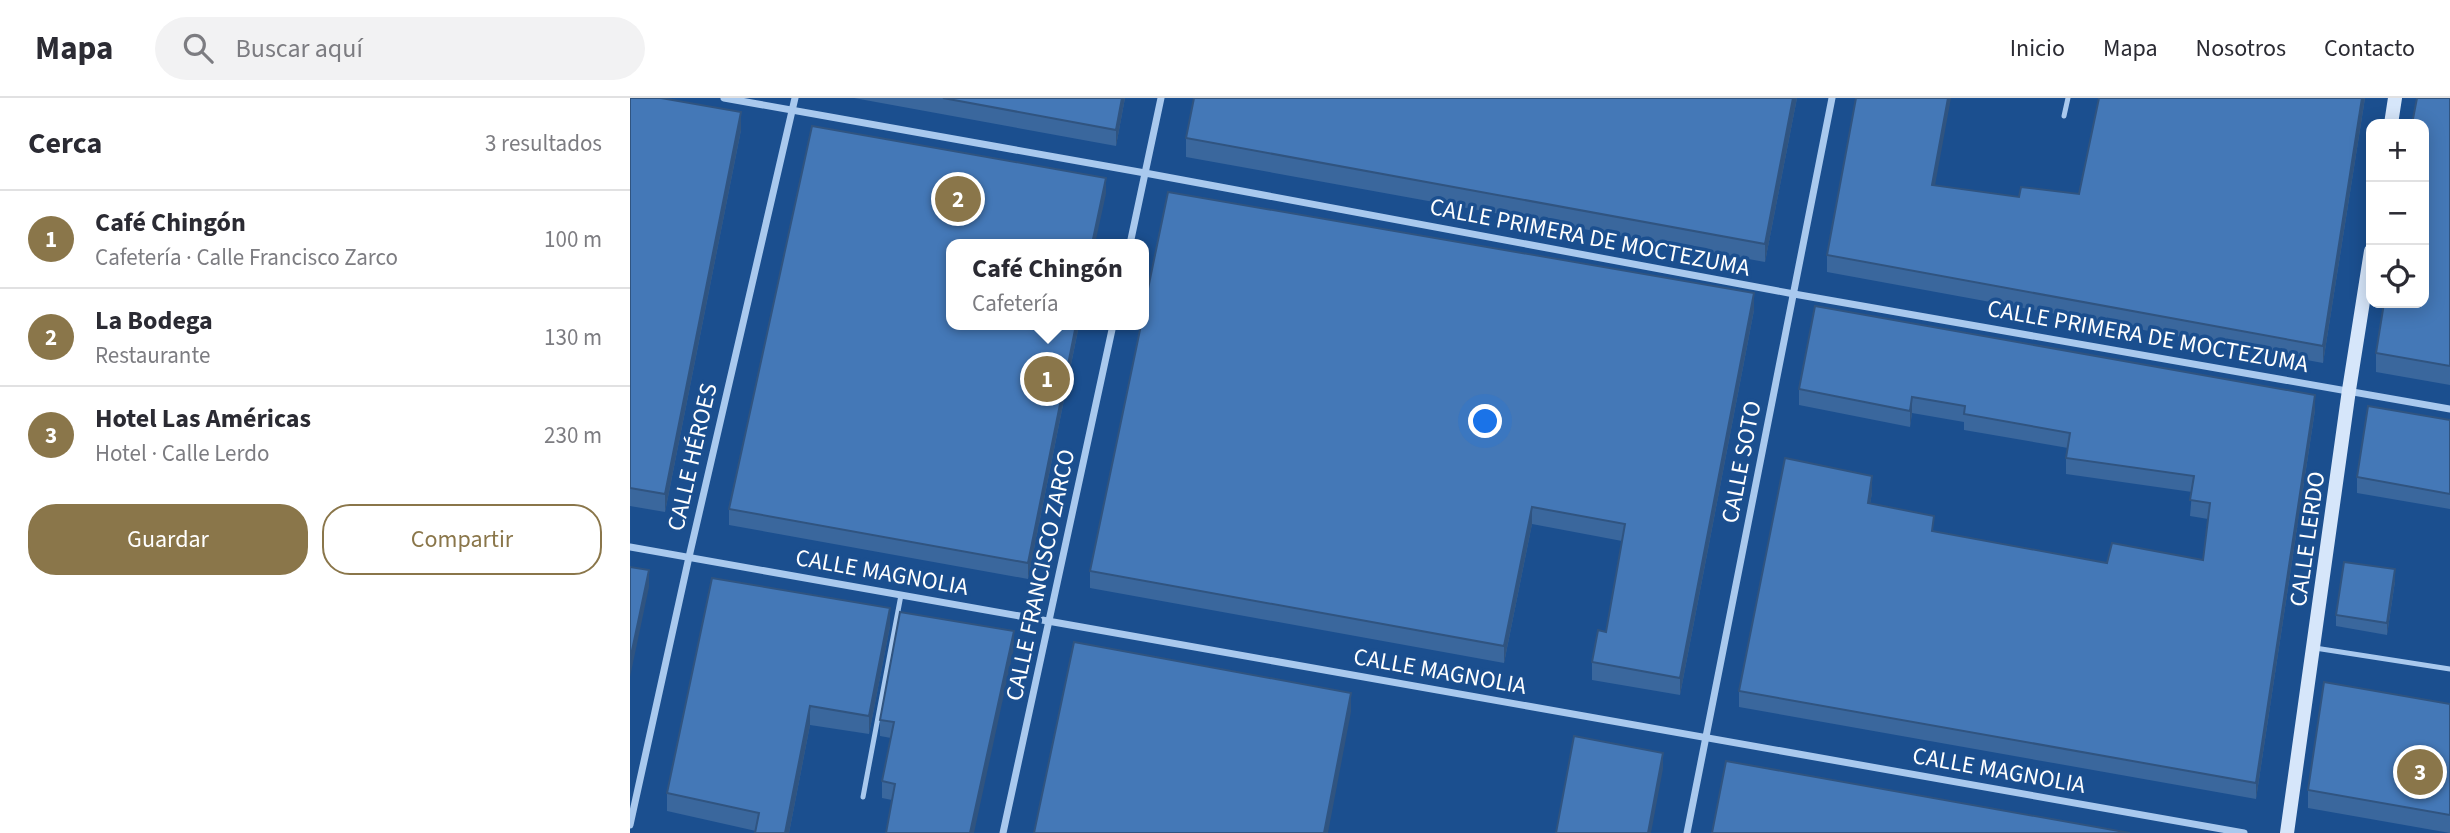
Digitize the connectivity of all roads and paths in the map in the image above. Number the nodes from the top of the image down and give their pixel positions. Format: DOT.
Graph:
graph roads {
  1 [pos="724,98"];
  2 [pos="795,98"];
  3 [pos="1161,98"];
  4 [pos="1832,98"];
  5 [pos="2068,98"];
  6 [pos="2395,98"];
  7 [pos="792,110"];
  8 [pos="2064,116"];
  9 [pos="2392,119"];
  10 [pos="1145,173"];
  11 [pos="1131,239"];
  12 [pos="2366,283"];
  13 [pos="1794,295"];
  14 [pos="1112,330"];
  15 [pos="2349,390"];
  16 [pos="2450,410"];
  17 [pos="630,547"];
  18 [pos="689,557"];
  19 [pos="901,595"];
  20 [pos="1049,621"];
  21 [pos="2315,648"];
  22 [pos="2450,669"];
  23 [pos="1705,738"];
  24 [pos="863,797"];
  25 [pos="630,825"];
  26 [pos="1003,833"];
  27 [pos="1687,833"];
  28 [pos="2244,833"];
  29 [pos="2287,833"];
  1 -- 7 [label="street, CALLE PRIMERA DE MOCTEZUMA"];
  2 -- 7 [label="street, CALLE HÉROES"];
  3 -- 10 [label="street"];
  4 -- 13 [label="street, CALLE SOTO"];
  5 -- 8 [label="lane"];
  6 -- 9 [label="street"];
  7 -- 10 [label="street, CALLE PRIMERA DE MOCTEZUMA"];
  7 -- 18 [label="street, CALLE HÉROES"];
  10 -- 11 [label="street"];
  10 -- 13 [label="street, CALLE PRIMERA DE MOCTEZUMA"];
  12 -- 15 [label="street, CALLE LERDO"];
  13 -- 15 [label="street, CALLE PRIMERA DE MOCTEZUMA"];
  13 -- 23 [label="street, CALLE SOTO"];
  14 -- 20 [label="street, CALLE FRANCISCO ZARCO"];
  15 -- 16 [label="street, CALLE PRIMERA DE MOCTEZUMA"];
  15 -- 21 [label="street, CALLE LERDO"];
  17 -- 18 [label="street, CALLE MAGNOLIA"];
  18 -- 19 [label="street, CALLE MAGNOLIA"];
  18 -- 25 [label="street, CALLE HÉROES"];
  19 -- 20 [label="street, CALLE MAGNOLIA"];
  19 -- 24 [label="lane"];
  20 -- 23 [label="street, CALLE MAGNOLIA"];
  20 -- 26 [label="street, CALLE FRANCISCO ZARCO"];
  21 -- 22 [label="lane"];
  21 -- 29 [label="street, CALLE LERDO"];
  23 -- 27 [label="street, CALLE SOTO"];
  23 -- 28 [label="street, CALLE MAGNOLIA"];
}
